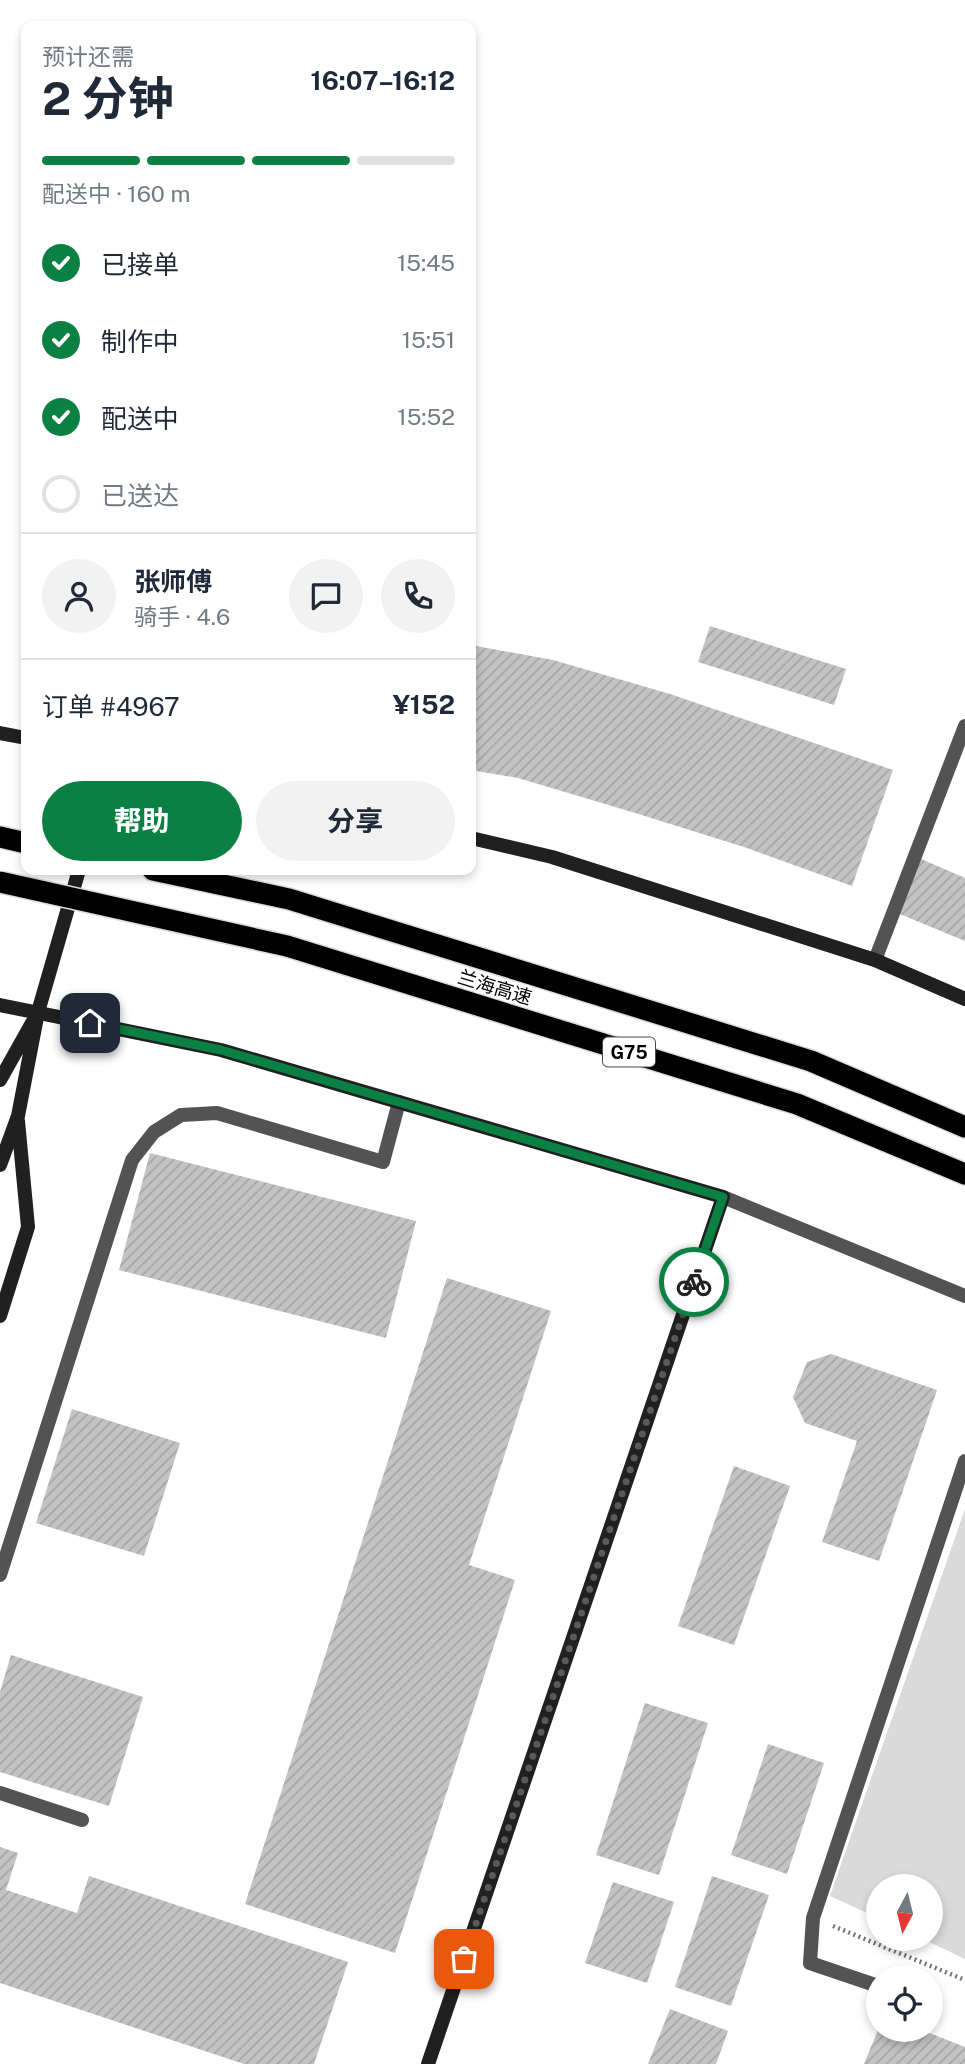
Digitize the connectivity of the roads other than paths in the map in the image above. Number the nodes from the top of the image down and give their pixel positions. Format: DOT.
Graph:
graph roads {
  1 [pos="965,726"];
  2 [pos="0,733"];
  3 [pos="21,737"];
  4 [pos="0,837"];
  5 [pos="476,839"];
  6 [pos="21,842"];
  7 [pos="78,875"];
  8 [pos="176,875"];
  9 [pos="0,882"];
  10 [pos="875,960"];
  11 [pos="965,999"];
  12 [pos="0,1005"];
  13 [pos="38,1012"];
  14 [pos="0,1080"];
  15 [pos="399,1102"];
  16 [pos="18,1116"];
  17 [pos="965,1127"];
  18 [pos="0,1166"];
  19 [pos="965,1174"];
  20 [pos="723,1197"];
  21 [pos="965,1296"];
  22 [pos="0,1316"];
  23 [pos="965,1461"];
  24 [pos="0,1575"];
  25 [pos="0,1793"];
  26 [pos="82,1820"];
  27 [pos="866,1982"];
  28 [pos="428,2064"];
  1 -- 10 [label="street"];
  2 -- 3 [label="street"];
  4 -- 6 [label="highway"];
  5 -- 10 [label="street"];
  7 -- 13 [label="street"];
  8 -- 17 [label="highway, 兰海高速 / G75"];
  9 -- 19 [label="highway, 兰海高速 / G75, bridge"];
  10 -- 11 [label="street"];
  12 -- 13 [label="street"];
  13 -- 14 [label="street"];
  13 -- 15 [label="street"];
  13 -- 16 [label="street"];
  15 -- 20 [label="street"];
  15 -- 24 [label="street"];
  16 -- 18 [label="street"];
  16 -- 22 [label="street"];
  20 -- 21 [label="street"];
  20 -- 28 [label="street"];
  23 -- 27 [label="street"];
  25 -- 26 [label="street"];
}
